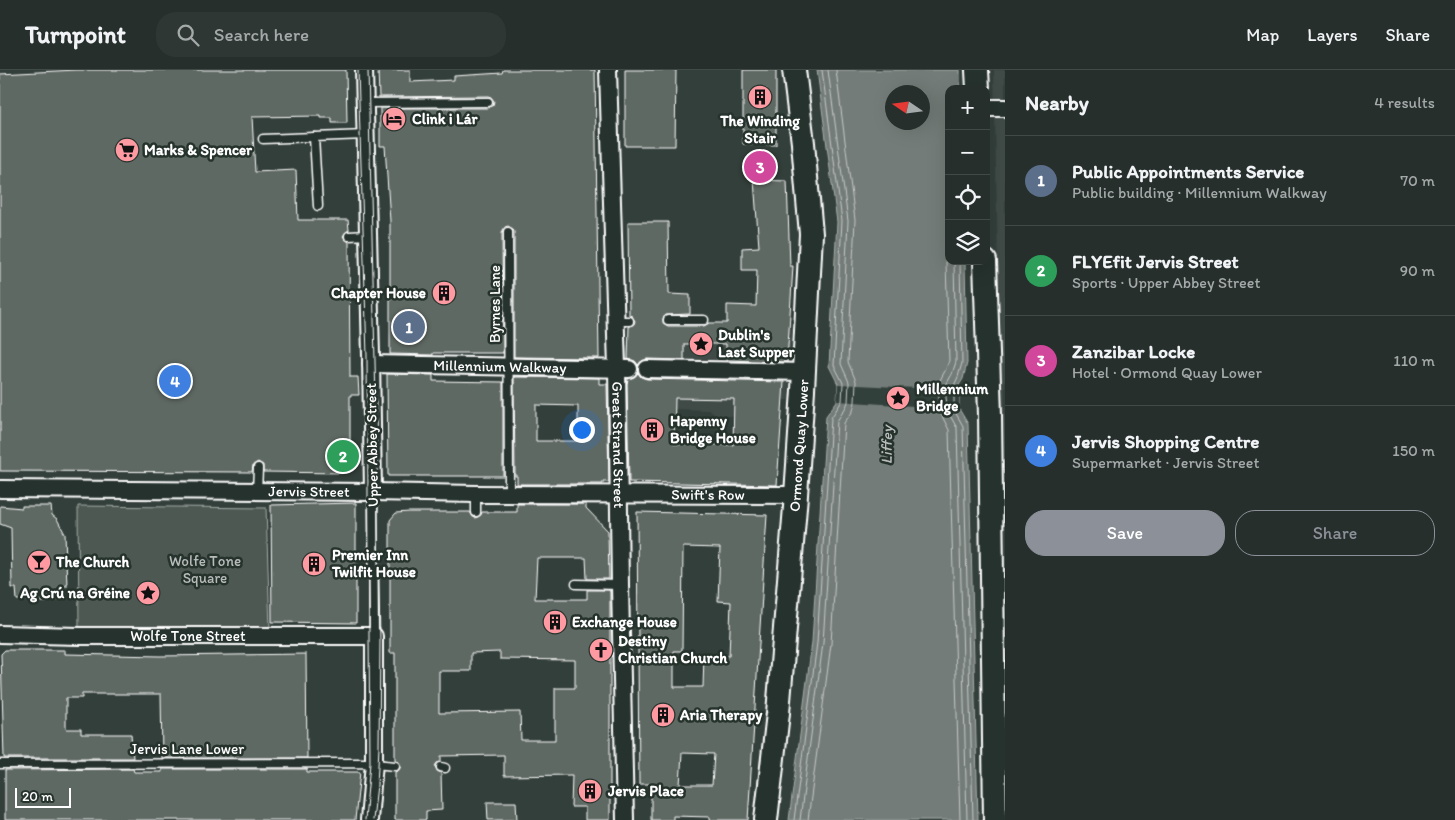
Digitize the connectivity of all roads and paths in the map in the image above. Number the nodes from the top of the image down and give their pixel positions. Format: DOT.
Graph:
graph roads {
  1 [pos="364,70"];
  2 [pos="608,70"];
  3 [pos="794,70"];
  4 [pos="977,70"];
  5 [pos="978,85"];
  6 [pos="488,102"];
  7 [pos="365,103"];
  8 [pos="990,108"];
  9 [pos="1005,108"];
  10 [pos="366,136"];
  11 [pos="314,138"];
  12 [pos="263,139"];
  13 [pos="318,206"];
  14 [pos="508,232"];
  15 [pos="368,235"];
  16 [pos="349,236"];
  17 [pos="985,265"];
  18 [pos="668,320"];
  19 [pos="704,320"];
  20 [pos="371,364"];
  21 [pos="509,366"];
  22 [pos="623,369"];
  23 [pos="647,369"];
  24 [pos="804,372"];
  25 [pos="997,415"];
  26 [pos="258,468"];
  27 [pos="0,489"];
  28 [pos="257,492"];
  29 [pos="373,492"];
  30 [pos="476,494"];
  31 [pos="509,495"];
  32 [pos="619,495"];
  33 [pos="796,495"];
  34 [pos="476,512"];
  35 [pos="576,584"];
  36 [pos="620,585"];
  37 [pos="0,634"];
  38 [pos="374,636"];
  39 [pos="374,763"];
  40 [pos="0,764"];
  41 [pos="395,766"];
  42 [pos="369,820"];
  43 [pos="626,820"];
  44 [pos="766,820"];
  45 [pos="995,820"];
  1 -- 7 [label="street, Upper Abbey Street"];
  2 -- 22 [label="street, Great Strand Street"];
  3 -- 24 [label="main road, Ormond Quay Lower"];
  4 -- 5 [label="main road"];
  6 -- 7 [label="lane"];
  7 -- 10 [label="street, Upper Abbey Street"];
  8 -- 9 [label="street"];
  10 -- 11 [label="lane"];
  10 -- 15 [label="street, Upper Abbey Street"];
  11 -- 12 [label="lane"];
  11 -- 13 [label="lane"];
  14 -- 21 [label="lane, Byrnes Lane"];
  15 -- 16 [label="lane"];
  15 -- 20 [label="street, Upper Abbey Street"];
  17 -- 25 [label="main road"];
  18 -- 19 [label="lane"];
  20 -- 21 [label="street, Millennium Walkway"];
  20 -- 29 [label="street, Upper Abbey Street"];
  21 -- 22 [label="street, Millennium Walkway"];
  21 -- 31 [label="lane, Byrnes Lane"];
  22 -- 32 [label="street, Great Strand Street"];
  23 -- 24 [label="street"];
  24 -- 33 [label="main road, Ormond Quay Lower"];
  25 -- 45 [label="main road"];
  26 -- 28 [label="lane"];
  27 -- 28 [label="street, Jervis Street"];
  28 -- 29 [label="street, Jervis Street"];
  29 -- 30 [label="street, Jervis Street"];
  29 -- 38 [label="lane, Upper Abbey Street"];
  30 -- 31 [label="street, Jervis Street"];
  30 -- 34 [label="lane"];
  31 -- 32 [label="street, Jervis Street"];
  32 -- 33 [label="street, Swift's Row"];
  32 -- 36 [label="street, Great Strand Street"];
  33 -- 44 [label="main road, Ormond Quay Lower"];
  35 -- 36 [label="lane"];
  36 -- 43 [label="street, Great Strand Street"];
  37 -- 38 [label="street, Wolfe Tone Street"];
  38 -- 39 [label="street, Upper Abbey Street"];
  39 -- 40 [label="lane, Jervis Lane Lower"];
  39 -- 41 [label="lane, Jervis Lane Lower"];
  39 -- 42 [label="street, Upper Abbey Street"];
}
